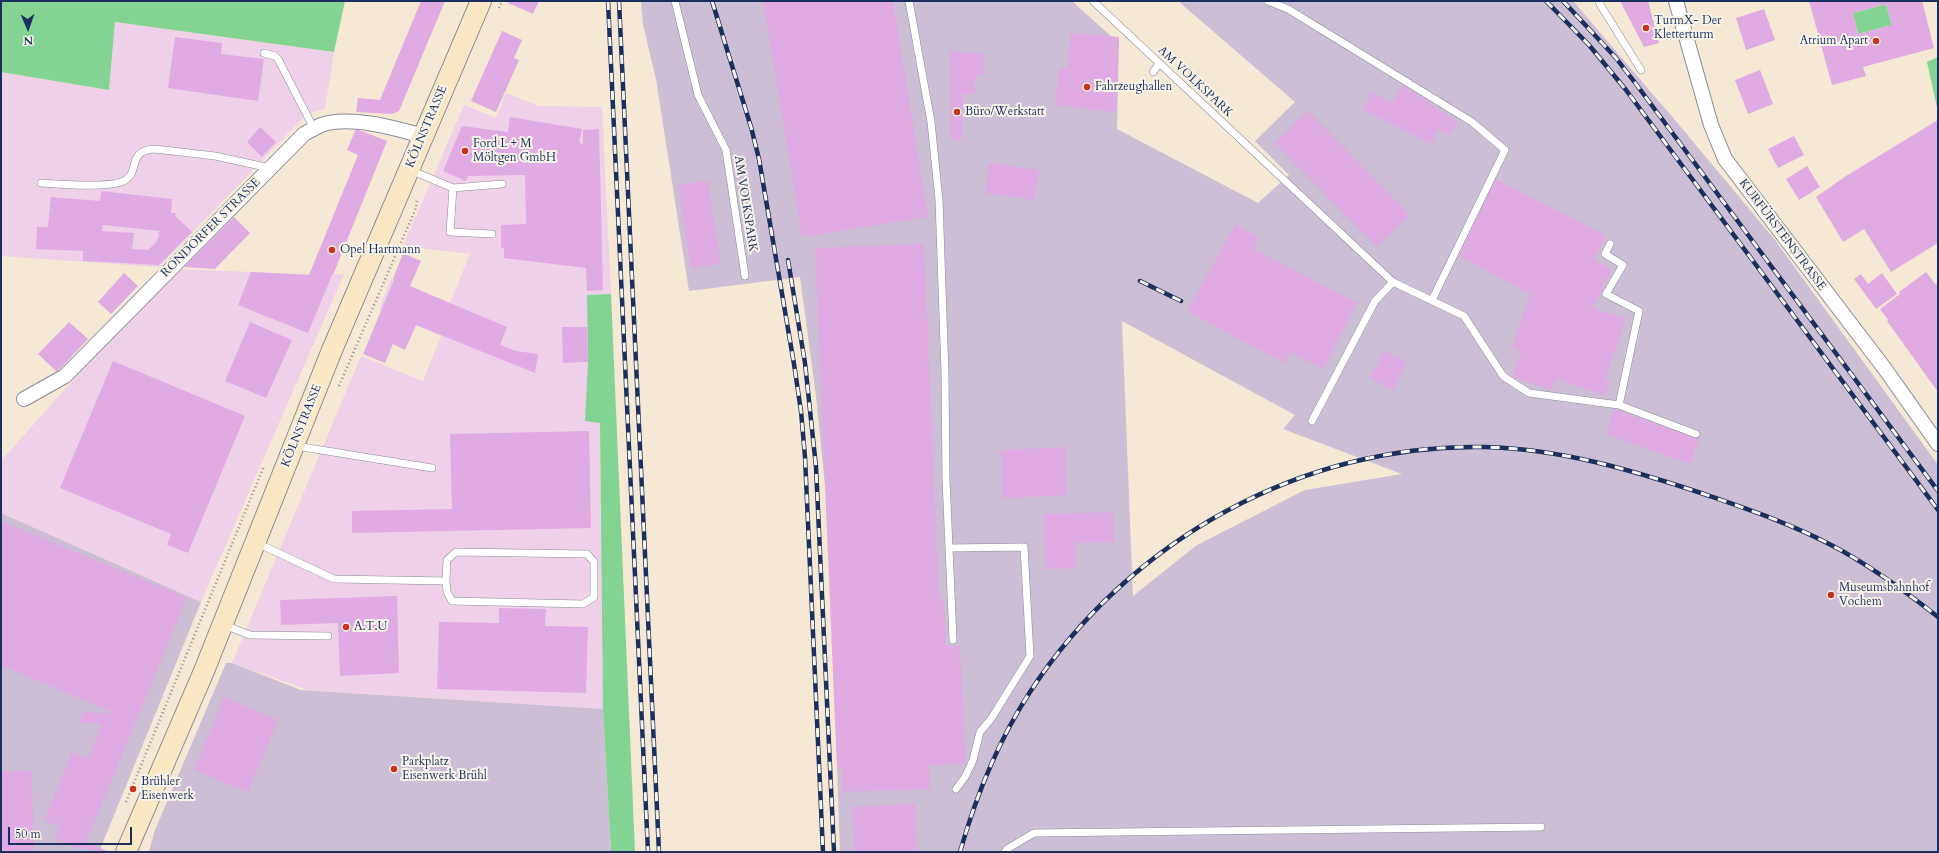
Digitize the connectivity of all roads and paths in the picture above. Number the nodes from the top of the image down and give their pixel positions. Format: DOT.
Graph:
graph roads {
  1 [pos="481,1"];
  2 [pos="675,1"];
  3 [pos="909,1"];
  4 [pos="1093,1"];
  5 [pos="1268,1"];
  6 [pos="1599,1"];
  7 [pos="1676,1"];
  8 [pos="264,53"];
  9 [pos="1159,64"];
  10 [pos="1641,70"];
  11 [pos="1153,72"];
  12 [pos="314,129"];
  13 [pos="423,136"];
  14 [pos="270,168"];
  15 [pos="409,169"];
  16 [pos="41,183"];
  17 [pos="502,184"];
  18 [pos="453,188"];
  19 [pos="492,234"];
  20 [pos="1610,244"];
  21 [pos="745,276"];
  22 [pos="1393,282"];
  23 [pos="1432,300"];
  24 [pos="24,399"];
  25 [pos="1619,405"];
  26 [pos="1312,421"];
  27 [pos="1696,434"];
  28 [pos="1938,444"];
  29 [pos="294,445"];
  30 [pos="267,460"];
  31 [pos="432,468"];
  32 [pos="255,542"];
  33 [pos="949,548"];
  34 [pos="446,581"];
  35 [pos="222,625"];
  36 [pos="328,636"];
  37 [pos="953,640"];
  38 [pos="956,789"];
  39 [pos="124,806"];
  40 [pos="1542,827"];
  41 [pos="126,852"];
  42 [pos="1005,852"];
  1 -- 13 [label="main road, KÖLNSTRASSE"];
  2 -- 21 [label="lane, AM VOLKSPARK"];
  3 -- 33 [label="lane"];
  4 -- 9 [label="lane, AM VOLKSPARK"];
  5 -- 23 [label="lane"];
  6 -- 10 [label="lane"];
  7 -- 28 [label="street, KURFÜRSTENSTRASSE"];
  8 -- 12 [label="lane"];
  9 -- 11 [label="lane"];
  9 -- 22 [label="lane, AM VOLKSPARK"];
  12 -- 13 [label="street, RONDORFER STRASSE"];
  12 -- 14 [label="street, RONDORFER STRASSE"];
  13 -- 15 [label="main road, KÖLNSTRASSE"];
  14 -- 16 [label="lane"];
  14 -- 24 [label="street, RONDORFER STRASSE"];
  15 -- 18 [label="lane"];
  15 -- 29 [label="main road, KÖLNSTRASSE"];
  17 -- 18 [label="lane"];
  18 -- 19 [label="lane"];
  20 -- 25 [label="lane"];
  22 -- 23 [label="lane, AM VOLKSPARK"];
  22 -- 26 [label="lane"];
  23 -- 25 [label="lane, AM VOLKSPARK"];
  25 -- 27 [label="lane, AM VOLKSPARK"];
  29 -- 31 [label="lane"];
  29 -- 32 [label="main road, KÖLNSTRASSE"];
  30 -- 39 [label="path"];
  32 -- 34 [label="lane"];
  32 -- 35 [label="main road, KÖLNSTRASSE"];
  33 -- 37 [label="lane"];
  33 -- 38 [label="lane"];
  34 -- 34 [label="lane"];
  35 -- 36 [label="lane"];
  35 -- 41 [label="main road, KÖLNSTRASSE"];
  40 -- 42 [label="lane"];
}
